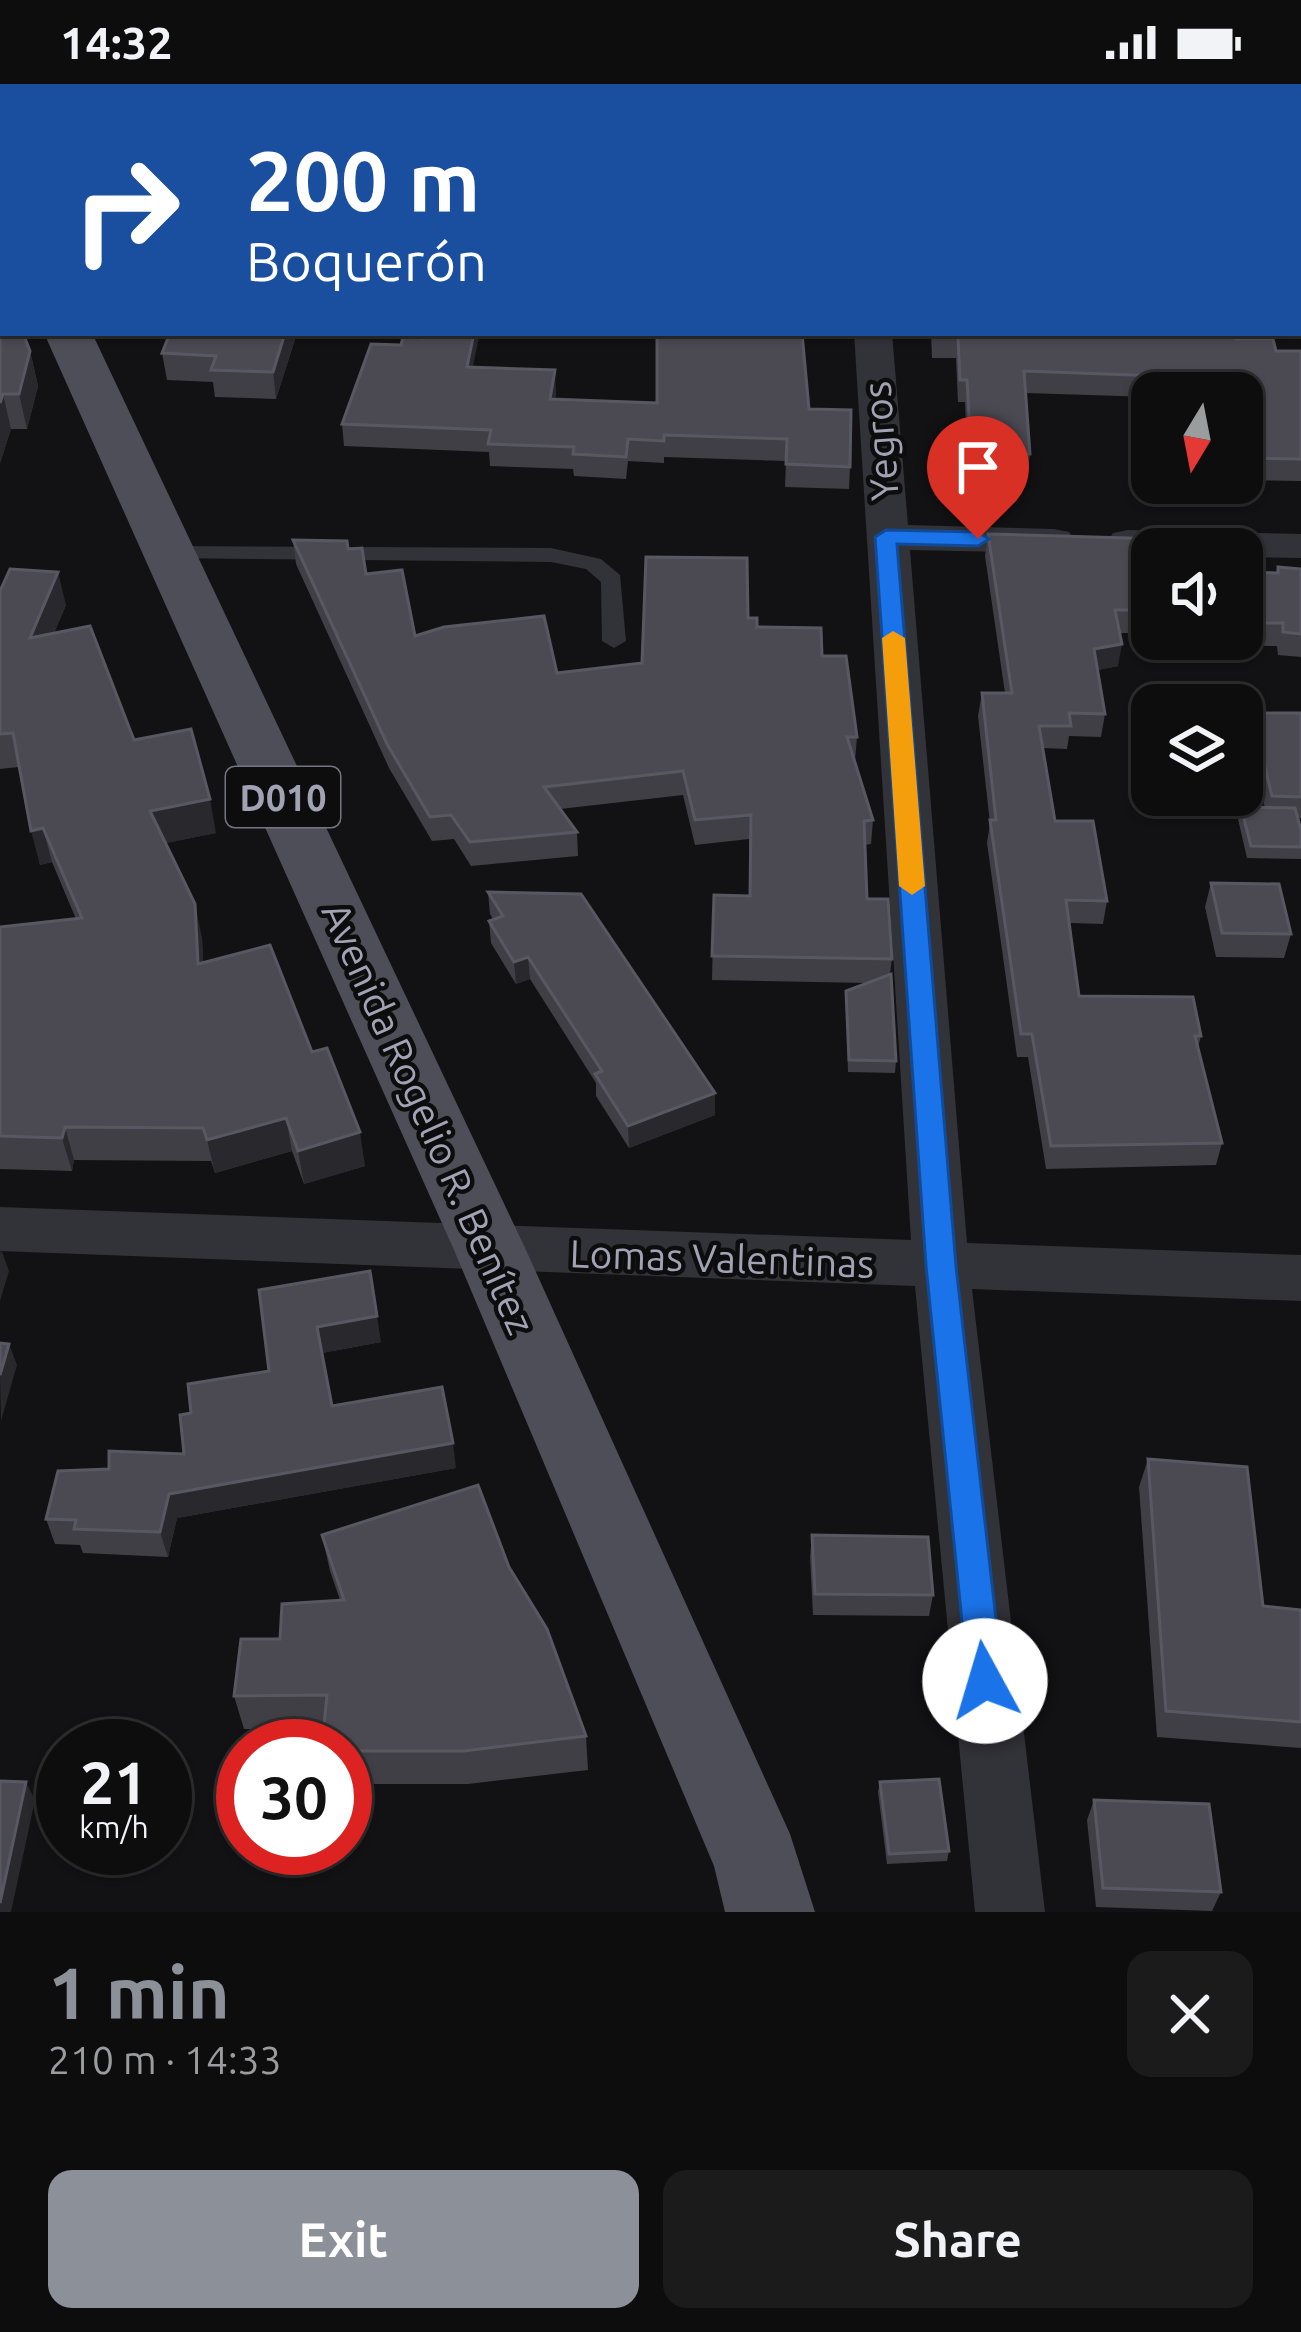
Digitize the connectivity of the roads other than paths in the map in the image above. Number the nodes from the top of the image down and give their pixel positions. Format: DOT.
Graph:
graph roads {
  1 [pos="74,336"];
  2 [pos="873,336"];
  3 [pos="886,537"];
  4 [pos="1301,546"];
  5 [pos="172,553"];
  6 [pos="614,641"];
  7 [pos="0,1229"];
  8 [pos="490,1250"];
  9 [pos="941,1266"];
  10 [pos="1301,1278"];
  11 [pos="770,1912"];
  12 [pos="1010,1912"];
  1 -- 5 [label="main road, Avenida Rogelio R. Benítez / D010"];
  2 -- 3 [label="street, Yegros"];
  3 -- 4 [label="street"];
  3 -- 9 [label="street, Yegros"];
  5 -- 6 [label="lane"];
  5 -- 8 [label="main road, Avenida Rogelio R. Benítez / D010"];
  7 -- 8 [label="street, Lomas Valentinas"];
  8 -- 9 [label="street, Lomas Valentinas"];
  8 -- 11 [label="main road, Avenida Rogelio R. Benítez / D010"];
  9 -- 10 [label="street, Lomas Valentinas"];
  9 -- 12 [label="street, Yegros"];
}
